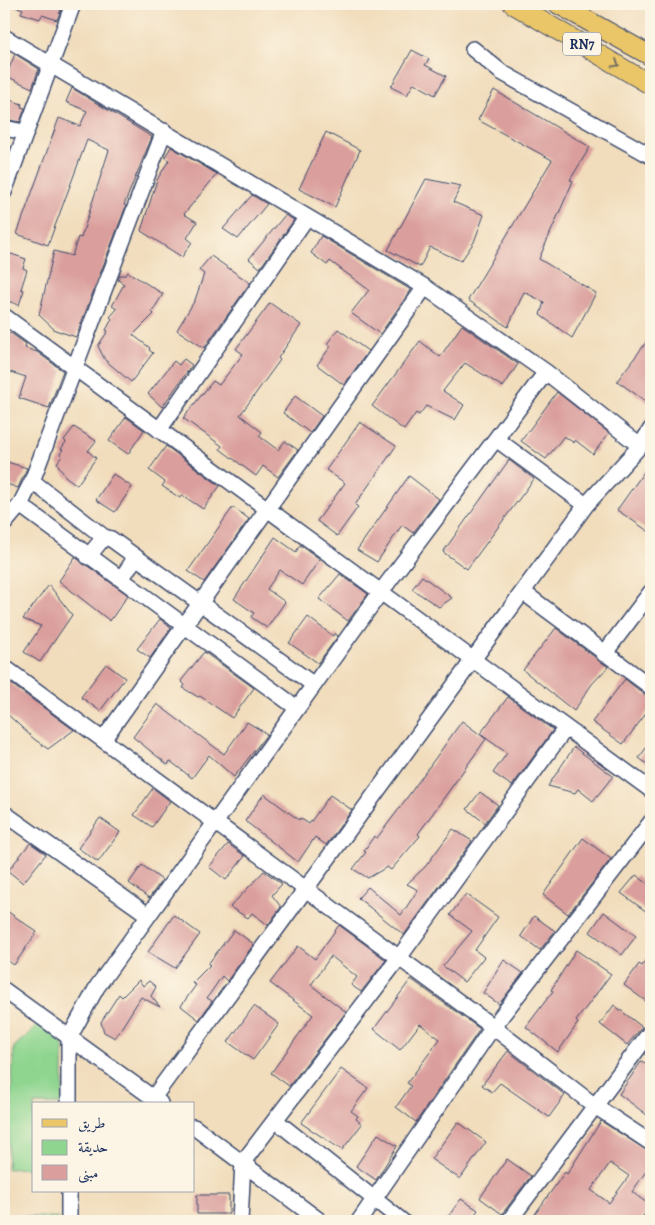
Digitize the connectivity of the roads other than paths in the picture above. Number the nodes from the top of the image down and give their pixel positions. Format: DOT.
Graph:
graph roads {
  1 [pos="73,4"];
  2 [pos="514,4"];
  3 [pos="558,4"];
  4 [pos="4,37"];
  5 [pos="473,49"];
  6 [pos="651,56"];
  7 [pos="49,64"];
  8 [pos="651,85"];
  9 [pos="4,128"];
  10 [pos="164,131"];
  11 [pos="24,132"];
  12 [pos="651,156"];
  13 [pos="4,192"];
  14 [pos="307,217"];
  15 [pos="425,286"];
  16 [pos="4,316"];
  17 [pos="74,366"];
  18 [pos="546,372"];
  19 [pos="651,429"];
  20 [pos="159,430"];
  21 [pos="496,439"];
  22 [pos="640,446"];
  23 [pos="32,481"];
  24 [pos="20,504"];
  25 [pos="586,505"];
  26 [pos="266,509"];
  27 [pos="4,524"];
  28 [pos="104,537"];
  29 [pos="88,556"];
  30 [pos="136,558"];
  31 [pos="121,579"];
  32 [pos="523,592"];
  33 [pos="651,592"];
  34 [pos="380,593"];
  35 [pos="201,603"];
  36 [pos="186,625"];
  37 [pos="604,654"];
  38 [pos="474,660"];
  39 [pos="4,667"];
  40 [pos="314,685"];
  41 [pos="651,687"];
  42 [pos="297,708"];
  43 [pos="565,728"];
  44 [pos="103,740"];
  45 [pos="651,790"];
  46 [pos="4,813"];
  47 [pos="651,822"];
  48 [pos="215,824"];
  49 [pos="307,890"];
  50 [pos="148,915"];
  51 [pos="398,959"];
  52 [pos="4,990"];
  53 [pos="493,1027"];
  54 [pos="651,1031"];
  55 [pos="70,1038"];
  56 [pos="157,1101"];
  57 [pos="69,1102"];
  58 [pos="595,1106"];
  59 [pos="275,1120"];
  60 [pos="195,1128"];
  61 [pos="651,1143"];
  62 [pos="243,1162"];
  63 [pos="69,1192"];
  64 [pos="375,1200"];
  65 [pos="69,1221"];
  66 [pos="240,1221"];
  67 [pos="320,1221"];
  68 [pos="359,1221"];
  69 [pos="402,1221"];
  70 [pos="509,1221"];
  1 -- 7 [label="street"];
  2 -- 8 [label="main road, RN7, one-way"];
  3 -- 6 [label="main road, RN7"];
  4 -- 7 [label="street"];
  5 -- 12 [label="street"];
  7 -- 10 [label="street"];
  7 -- 11 [label="street"];
  9 -- 11 [label="street"];
  10 -- 14 [label="street"];
  10 -- 17 [label="street"];
  11 -- 13 [label="street"];
  14 -- 15 [label="street"];
  14 -- 20 [label="street"];
  15 -- 18 [label="street"];
  15 -- 26 [label="street"];
  16 -- 17 [label="street"];
  17 -- 20 [label="street"];
  17 -- 23 [label="street"];
  18 -- 21 [label="street"];
  18 -- 22 [label="street"];
  19 -- 22 [label="street"];
  20 -- 26 [label="street"];
  21 -- 25 [label="street"];
  21 -- 34 [label="street"];
  22 -- 25 [label="street"];
  23 -- 24 [label="street"];
  23 -- 28 [label="street"];
  24 -- 27 [label="street"];
  24 -- 29 [label="street"];
  25 -- 32 [label="street"];
  26 -- 34 [label="street"];
  26 -- 35 [label="street"];
  28 -- 29 [label="street"];
  28 -- 30 [label="street"];
  29 -- 31 [label="street"];
  30 -- 31 [label="street"];
  30 -- 35 [label="street"];
  31 -- 36 [label="street"];
  32 -- 37 [label="street"];
  32 -- 38 [label="street"];
  33 -- 37 [label="street"];
  34 -- 38 [label="street"];
  34 -- 40 [label="street"];
  35 -- 36 [label="street"];
  35 -- 40 [label="street"];
  36 -- 42 [label="street"];
  36 -- 44 [label="street"];
  37 -- 41 [label="street"];
  38 -- 43 [label="street"];
  38 -- 49 [label="street"];
  39 -- 44 [label="street"];
  40 -- 42 [label="street"];
  42 -- 48 [label="street"];
  43 -- 45 [label="street"];
  43 -- 51 [label="street"];
  44 -- 48 [label="street"];
  46 -- 50 [label="street"];
  47 -- 53 [label="street"];
  48 -- 49 [label="street"];
  48 -- 50 [label="street"];
  49 -- 51 [label="street"];
  49 -- 56 [label="street"];
  50 -- 55 [label="street"];
  51 -- 53 [label="street"];
  51 -- 59 [label="street"];
  52 -- 55 [label="street"];
  53 -- 58 [label="street"];
  53 -- 64 [label="street"];
  54 -- 58 [label="street"];
  55 -- 56 [label="street"];
  55 -- 57 [label="street"];
  58 -- 61 [label="street"];
  58 -- 70 [label="street"];
  59 -- 62 [label="street"];
  59 -- 64 [label="street"];
  60 -- 62 [label="street"];
  62 -- 66 [label="street"];
  62 -- 67 [label="street"];
  63 -- 65 [label="street"];
  64 -- 68 [label="street"];
  64 -- 69 [label="street"];
}
